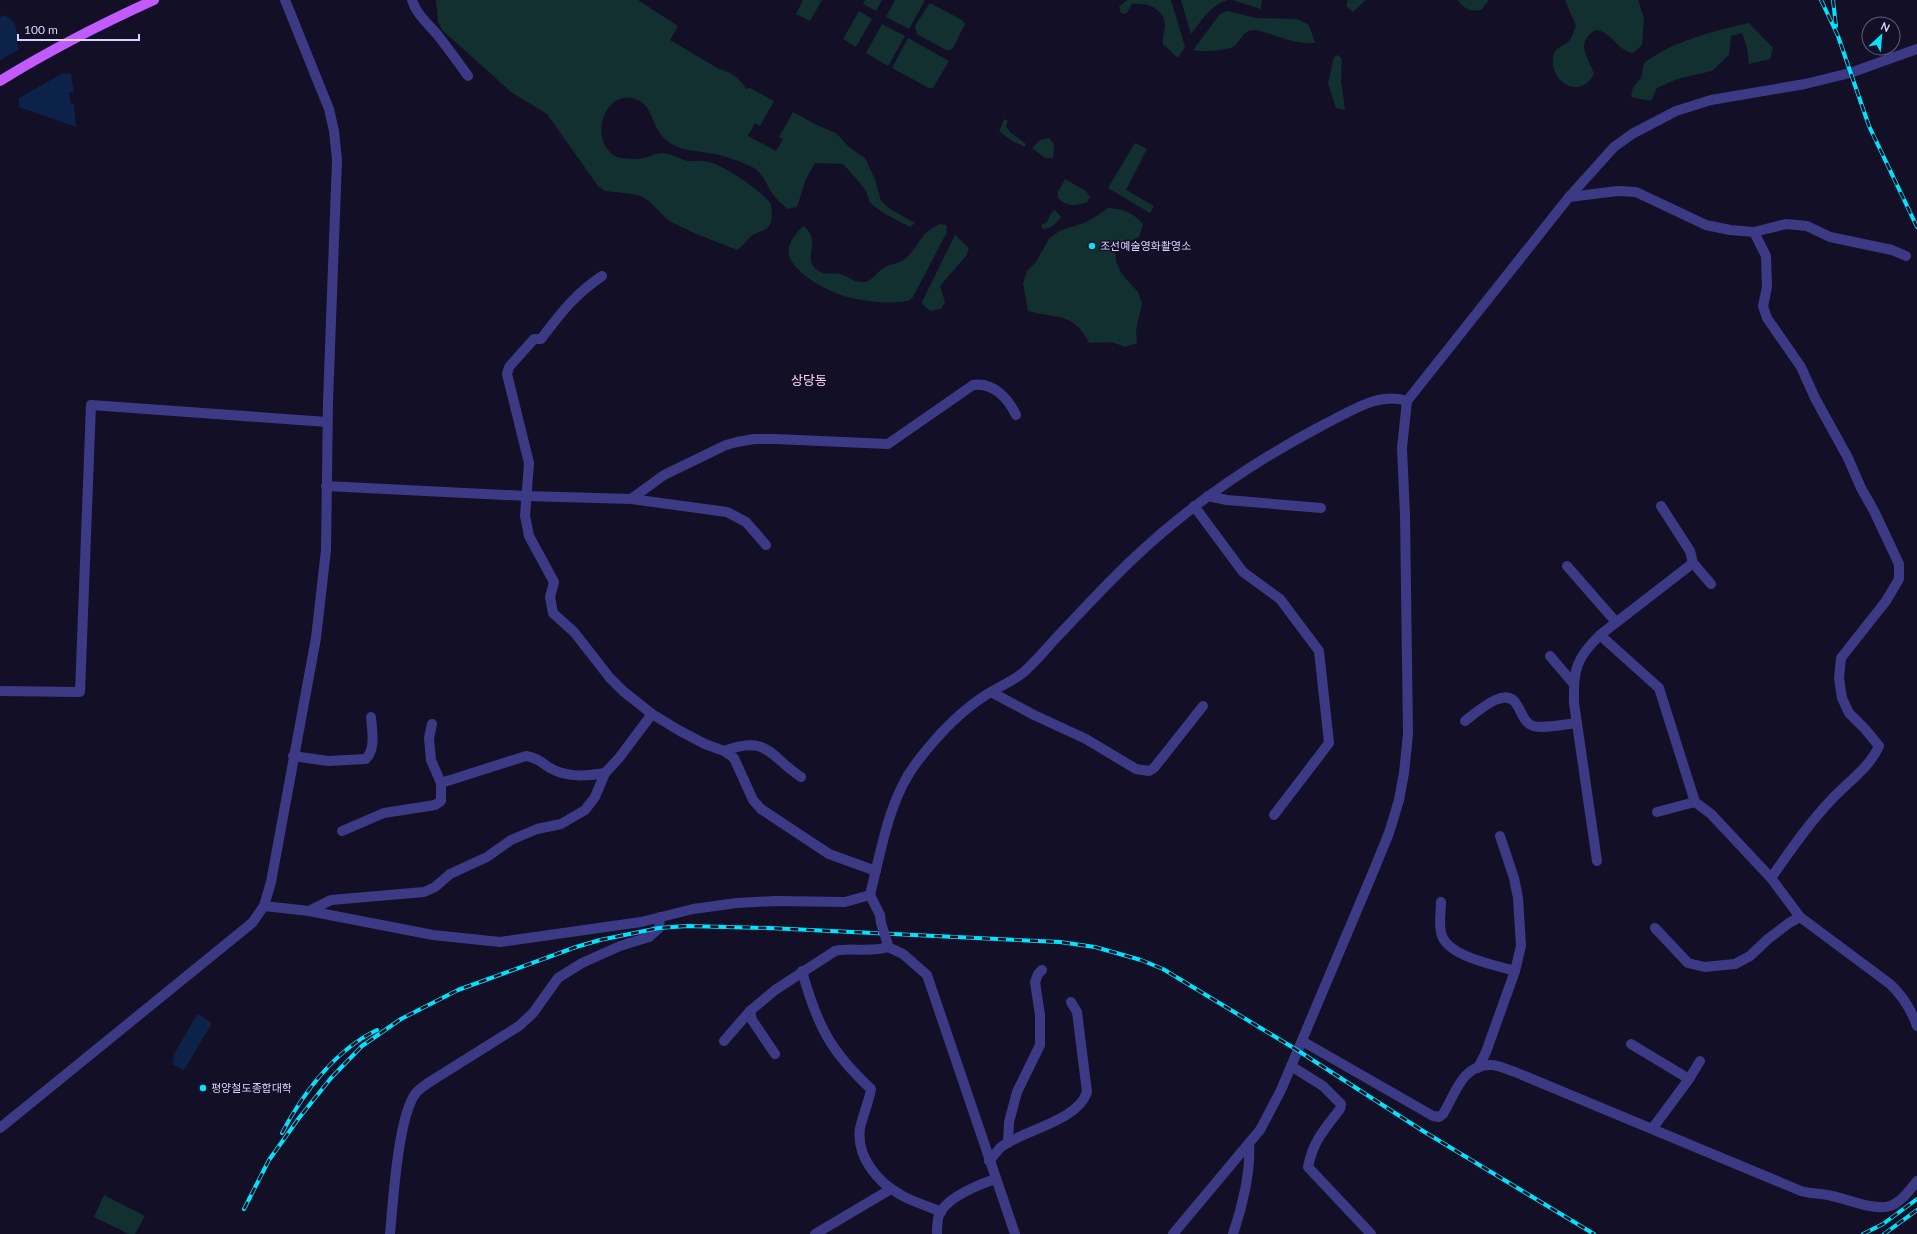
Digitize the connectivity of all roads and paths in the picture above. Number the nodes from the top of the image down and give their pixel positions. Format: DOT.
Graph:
graph roads {
  1 [pos="154,0"];
  2 [pos="285,0"];
  3 [pos="412,0"];
  4 [pos="1917,49"];
  5 [pos="468,76"];
  6 [pos="0,81"];
  7 [pos="1569,197"];
  8 [pos="1754,232"];
  9 [pos="1906,256"];
  10 [pos="602,276"];
  11 [pos="1407,401"];
  12 [pos="1016,415"];
  13 [pos="328,422"];
  14 [pos="326,486"];
  15 [pos="526,496"];
  16 [pos="1208,496"];
  17 [pos="631,500"];
  18 [pos="1194,506"];
  19 [pos="1661,506"];
  20 [pos="1320,508"];
  21 [pos="766,545"];
  22 [pos="1693,563"];
  23 [pos="1567,566"];
  24 [pos="1711,584"];
  25 [pos="1616,622"];
  26 [pos="1600,635"];
  27 [pos="1550,656"];
  28 [pos="1574,682"];
  29 [pos="0,691"];
  30 [pos="991,692"];
  31 [pos="1203,706"];
  32 [pos="652,714"];
  33 [pos="371,717"];
  34 [pos="1465,721"];
  35 [pos="1576,723"];
  36 [pos="432,724"];
  37 [pos="724,751"];
  38 [pos="294,756"];
  39 [pos="605,773"];
  40 [pos="801,777"];
  41 [pos="441,784"];
  42 [pos="1695,802"];
  43 [pos="1657,812"];
  44 [pos="1274,815"];
  45 [pos="342,831"];
  46 [pos="1500,836"];
  47 [pos="1597,861"];
  48 [pos="876,871"];
  49 [pos="1771,878"];
  50 [pos="870,895"];
  51 [pos="1441,902"];
  52 [pos="264,906"];
  53 [pos="309,911"];
  54 [pos="660,917"];
  55 [pos="1800,917"];
  56 [pos="1655,928"];
  57 [pos="888,945"];
  58 [pos="1042,970"];
  59 [pos="802,971"];
  60 [pos="1515,971"];
  61 [pos="1071,1002"];
  62 [pos="750,1011"];
  63 [pos="1917,1026"];
  64 [pos="724,1041"];
  65 [pos="1302,1041"];
  66 [pos="1631,1044"];
  67 [pos="774,1054"];
  68 [pos="1700,1061"];
  69 [pos="1291,1066"];
  70 [pos="1478,1068"];
  71 [pos="1689,1079"];
  72 [pos="0,1128"];
  73 [pos="1652,1129"];
  74 [pos="1008,1143"];
  75 [pos="1249,1144"];
  76 [pos="989,1161"];
  77 [pos="995,1180"];
  78 [pos="1917,1181"];
  79 [pos="891,1188"];
  80 [pos="941,1212"];
  81 [pos="390,1234"];
  82 [pos="815,1234"];
  83 [pos="937,1234"];
  84 [pos="1015,1234"];
  85 [pos="1173,1234"];
  86 [pos="1233,1234"];
  87 [pos="1371,1234"];
  1 -- 6 [label="main road"];
  2 -- 13 [label="street"];
  3 -- 5 [label="street"];
  4 -- 7 [label="street"];
  7 -- 8 [label="street"];
  7 -- 11 [label="street"];
  8 -- 9 [label="street"];
  8 -- 49 [label="street"];
  10 -- 15 [label="street"];
  11 -- 16 [label="street"];
  11 -- 65 [label="street"];
  12 -- 17 [label="street"];
  13 -- 14 [label="street"];
  13 -- 29 [label="street"];
  14 -- 15 [label="street"];
  14 -- 38 [label="street"];
  15 -- 17 [label="street"];
  15 -- 32 [label="street"];
  16 -- 18 [label="street"];
  16 -- 20 [label="street"];
  17 -- 21 [label="street"];
  18 -- 30 [label="street"];
  18 -- 44 [label="street"];
  19 -- 22 [label="street"];
  22 -- 24 [label="street"];
  22 -- 25 [label="street"];
  23 -- 25 [label="street"];
  25 -- 26 [label="street"];
  26 -- 28 [label="street"];
  26 -- 42 [label="street"];
  27 -- 28 [label="street"];
  28 -- 35 [label="street"];
  30 -- 31 [label="street"];
  30 -- 48 [label="street"];
  32 -- 37 [label="street"];
  32 -- 39 [label="street"];
  33 -- 38 [label="street"];
  34 -- 35 [label="street"];
  35 -- 47 [label="street"];
  36 -- 41 [label="street"];
  37 -- 40 [label="street"];
  37 -- 48 [label="street"];
  38 -- 52 [label="street"];
  39 -- 41 [label="street"];
  39 -- 53 [label="street"];
  41 -- 45 [label="street"];
  42 -- 43 [label="street"];
  42 -- 49 [label="street"];
  46 -- 60 [label="street"];
  48 -- 50 [label="street"];
  49 -- 55 [label="street"];
  50 -- 54 [label="street"];
  50 -- 57 [label="street, bridge"];
  51 -- 60 [label="street"];
  52 -- 53 [label="street"];
  52 -- 72 [label="street"];
  53 -- 54 [label="street"];
  54 -- 81 [label="street"];
  55 -- 56 [label="street"];
  55 -- 63 [label="street"];
  57 -- 59 [label="street"];
  57 -- 76 [label="street"];
  58 -- 74 [label="street"];
  59 -- 62 [label="street"];
  59 -- 79 [label="street"];
  60 -- 70 [label="street"];
  61 -- 74 [label="street"];
  62 -- 64 [label="street"];
  62 -- 67 [label="street"];
  65 -- 69 [label="street"];
  65 -- 70 [label="street"];
  66 -- 71 [label="street"];
  68 -- 71 [label="street"];
  69 -- 75 [label="street"];
  69 -- 87 [label="street"];
  70 -- 73 [label="street"];
  71 -- 73 [label="street"];
  73 -- 78 [label="street"];
  74 -- 76 [label="street"];
  75 -- 85 [label="street"];
  75 -- 86 [label="street"];
  76 -- 77 [label="street"];
  77 -- 80 [label="street"];
  77 -- 84 [label="street"];
  79 -- 80 [label="street"];
  79 -- 82 [label="street"];
  80 -- 83 [label="street"];
}
